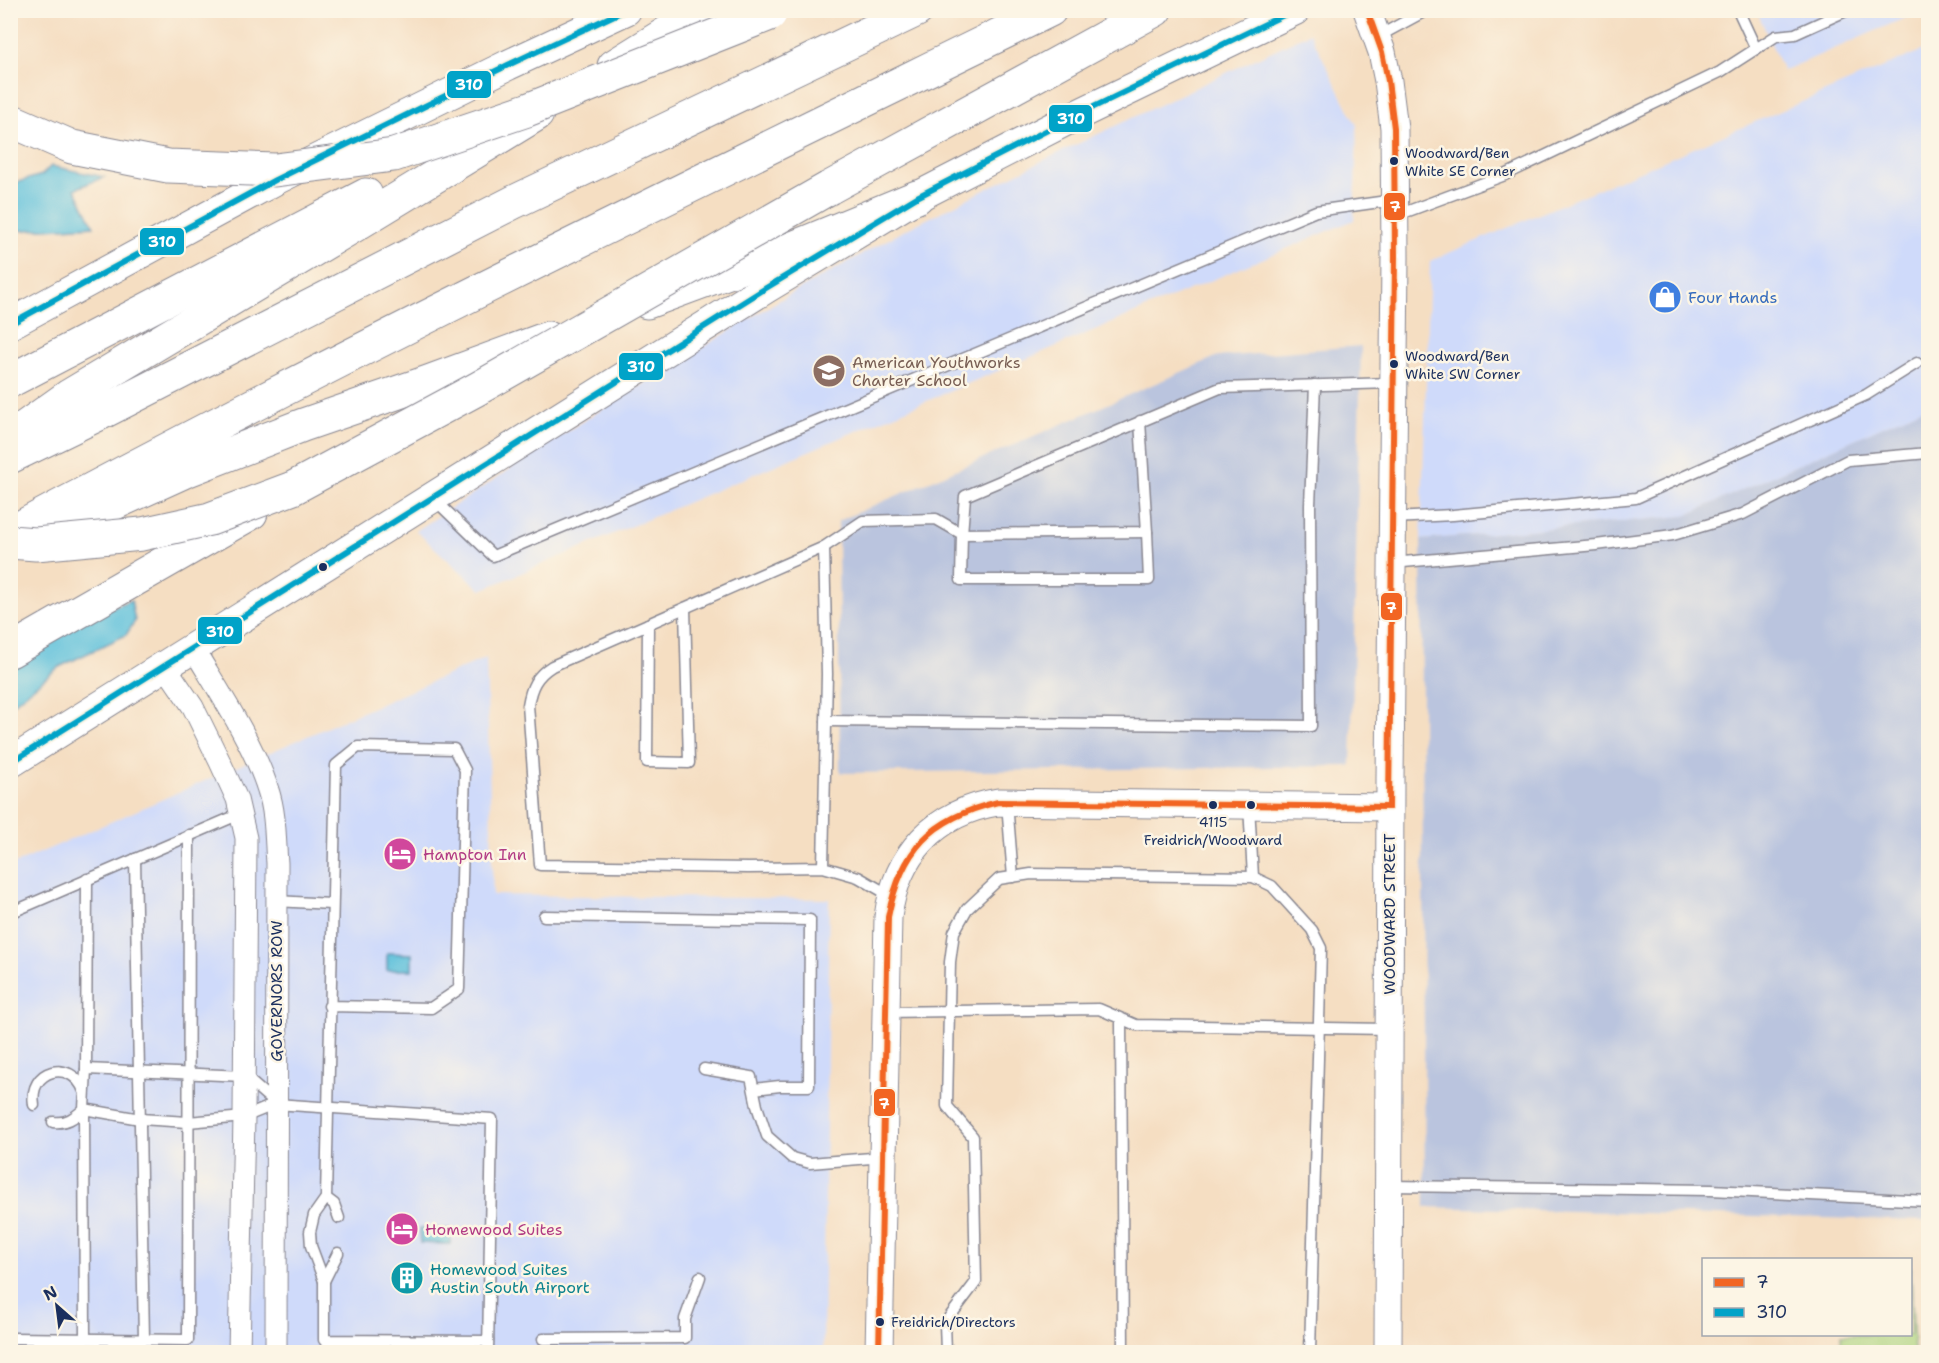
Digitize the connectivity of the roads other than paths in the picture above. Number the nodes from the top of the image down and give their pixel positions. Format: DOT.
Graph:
graph roads {
  1 [pos="626,10"];
  2 [pos="704,10"];
  3 [pos="916,10"];
  4 [pos="1050,10"];
  5 [pos="1155,10"];
  6 [pos="1295,10"];
  7 [pos="1367,10"];
  8 [pos="1427,10"];
  9 [pos="1738,10"];
  10 [pos="1848,10"];
  11 [pos="774,12"];
  12 [pos="1376,37"];
  13 [pos="1756,48"];
  14 [pos="527,110"];
  15 [pos="10,120"];
  16 [pos="917,197"];
  17 [pos="1394,208"];
  18 [pos="10,324"];
  19 [pos="1917,363"];
  20 [pos="10,381"];
  21 [pos="1394,383"];
  22 [pos="1315,385"];
  23 [pos="1140,421"];
  24 [pos="10,438"];
  25 [pos="1929,453"];
  26 [pos="10,457"];
  27 [pos="292,488"];
  28 [pos="433,498"];
  29 [pos="1392,518"];
  30 [pos="1147,532"];
  31 [pos="10,533"];
  32 [pos="962,534"];
  33 [pos="10,542"];
  34 [pos="10,548"];
  35 [pos="824,548"];
  36 [pos="1392,563"];
  37 [pos="685,608"];
  38 [pos="648,624"];
  39 [pos="193,648"];
  40 [pos="10,651"];
  41 [pos="165,666"];
  42 [pos="826,721"];
  43 [pos="10,763"];
  44 [pos="1007,802"];
  45 [pos="1249,805"];
  46 [pos="1389,807"];
  47 [pos="240,814"];
  48 [pos="189,835"];
  49 [pos="135,859"];
  50 [pos="823,867"];
  51 [pos="1013,877"];
  52 [pos="1253,877"];
  53 [pos="87,879"];
  54 [pos="891,896"];
  55 [pos="276,901"];
  56 [pos="332,904"];
  57 [pos="10,913"];
  58 [pos="544,916"];
  59 [pos="329,1006"];
  60 [pos="886,1011"];
  61 [pos="950,1011"];
  62 [pos="1121,1019"];
  63 [pos="1318,1028"];
  64 [pos="1389,1029"];
  65 [pos="86,1069"];
  66 [pos="704,1069"];
  67 [pos="139,1071"];
  68 [pos="188,1073"];
  69 [pos="244,1076"];
  70 [pos="754,1089"];
  71 [pos="84,1092"];
  72 [pos="276,1104"];
  73 [pos="34,1105"];
  74 [pos="327,1107"];
  75 [pos="84,1109"];
  76 [pos="244,1118"];
  77 [pos="140,1119"];
  78 [pos="53,1122"];
  79 [pos="188,1122"];
  80 [pos="884,1157"];
  81 [pos="1388,1186"];
  82 [pos="326,1198"];
  83 [pos="1929,1201"];
  84 [pos="339,1218"];
  85 [pos="338,1253"];
  86 [pos="700,1277"];
  87 [pos="324,1281"];
  88 [pos="10,1338"];
  89 [pos="85,1338"];
  90 [pos="144,1339"];
  91 [pos="543,1339"];
  92 [pos="488,1347"];
  93 [pos="239,1353"];
  94 [pos="276,1353"];
  95 [pos="879,1353"];
  96 [pos="946,1353"];
  97 [pos="1123,1353"];
  98 [pos="1310,1353"];
  99 [pos="1388,1353"];
  1 -- 18 [label="main road"];
  2 -- 24 [label="highway"];
  3 -- 26 [label="highway"];
  4 -- 31 [label="highway"];
  5 -- 27 [label="highway, bridge"];
  6 -- 16 [label="main road"];
  7 -- 12 [label="street, WOODWARD STREET"];
  8 -- 12 [label="lane"];
  9 -- 13 [label="lane"];
  10 -- 13 [label="lane"];
  11 -- 14 [label="highway, bridge"];
  12 -- 17 [label="street, WOODWARD STREET"];
  13 -- 17 [label="lane"];
  14 -- 15 [label="highway, bridge"];
  14 -- 20 [label="highway, bridge"];
  16 -- 28 [label="main road"];
  16 -- 34 [label="highway"];
  17 -- 21 [label="street, WOODWARD STREET"];
  17 -- 28 [label="lane"];
  19 -- 29 [label="lane"];
  21 -- 22 [label="lane"];
  21 -- 29 [label="street, WOODWARD STREET"];
  22 -- 23 [label="lane"];
  22 -- 42 [label="lane"];
  23 -- 30 [label="lane"];
  23 -- 32 [label="lane"];
  25 -- 36 [label="lane"];
  27 -- 33 [label="highway, bridge"];
  27 -- 40 [label="highway, bridge"];
  28 -- 39 [label="main road"];
  29 -- 36 [label="street, WOODWARD STREET"];
  30 -- 32 [label="lane"];
  30 -- 32 [label="lane"];
  32 -- 35 [label="lane"];
  35 -- 37 [label="lane"];
  35 -- 42 [label="lane"];
  36 -- 46 [label="street, WOODWARD STREET"];
  37 -- 38 [label="lane"];
  37 -- 38 [label="lane"];
  38 -- 50 [label="lane"];
  39 -- 41 [label="main road"];
  39 -- 55 [label="street, GOVERNORS ROW"];
  41 -- 43 [label="main road"];
  41 -- 47 [label="street, GOVERNORS ROW"];
  42 -- 50 [label="lane"];
  44 -- 45 [label="street"];
  44 -- 51 [label="lane"];
  44 -- 54 [label="street"];
  45 -- 46 [label="street"];
  45 -- 52 [label="lane"];
  46 -- 64 [label="street, WOODWARD STREET"];
  47 -- 48 [label="lane"];
  47 -- 69 [label="street, GOVERNORS ROW"];
  48 -- 49 [label="lane"];
  48 -- 68 [label="lane"];
  49 -- 53 [label="lane"];
  49 -- 67 [label="lane"];
  50 -- 54 [label="lane"];
  51 -- 52 [label="lane"];
  51 -- 61 [label="lane"];
  52 -- 63 [label="lane"];
  53 -- 57 [label="lane"];
  53 -- 65 [label="lane"];
  54 -- 60 [label="street"];
  55 -- 56 [label="lane"];
  55 -- 72 [label="street, GOVERNORS ROW"];
  56 -- 59 [label="lane"];
  56 -- 59 [label="lane"];
  58 -- 70 [label="lane"];
  59 -- 74 [label="lane"];
  60 -- 61 [label="lane"];
  60 -- 80 [label="street"];
  61 -- 62 [label="lane"];
  61 -- 96 [label="lane"];
  62 -- 63 [label="lane"];
  62 -- 97 [label="lane"];
  63 -- 64 [label="lane"];
  63 -- 98 [label="lane"];
  64 -- 81 [label="street, WOODWARD STREET"];
  65 -- 67 [label="lane"];
  65 -- 71 [label="lane"];
  66 -- 70 [label="lane"];
  67 -- 68 [label="lane"];
  67 -- 77 [label="lane"];
  68 -- 69 [label="lane"];
  68 -- 79 [label="lane"];
  69 -- 72 [label="lane"];
  69 -- 76 [label="street, GOVERNORS ROW"];
  70 -- 80 [label="lane"];
  71 -- 73 [label="lane"];
  71 -- 75 [label="lane"];
  72 -- 74 [label="lane"];
  72 -- 76 [label="lane"];
  72 -- 94 [label="street, GOVERNORS ROW"];
  74 -- 82 [label="lane"];
  74 -- 92 [label="lane"];
  75 -- 77 [label="lane"];
  75 -- 78 [label="lane"];
  75 -- 89 [label="lane"];
  76 -- 79 [label="lane"];
  76 -- 93 [label="street, GOVERNORS ROW"];
  77 -- 79 [label="lane"];
  77 -- 90 [label="lane"];
  79 -- 90 [label="lane"];
  80 -- 95 [label="street"];
  81 -- 83 [label="lane"];
  81 -- 99 [label="street, WOODWARD STREET"];
  82 -- 84 [label="lane"];
  82 -- 87 [label="lane"];
  85 -- 87 [label="lane"];
  86 -- 91 [label="lane"];
  87 -- 92 [label="lane"];
  88 -- 89 [label="lane"];
  89 -- 90 [label="lane"];
}
